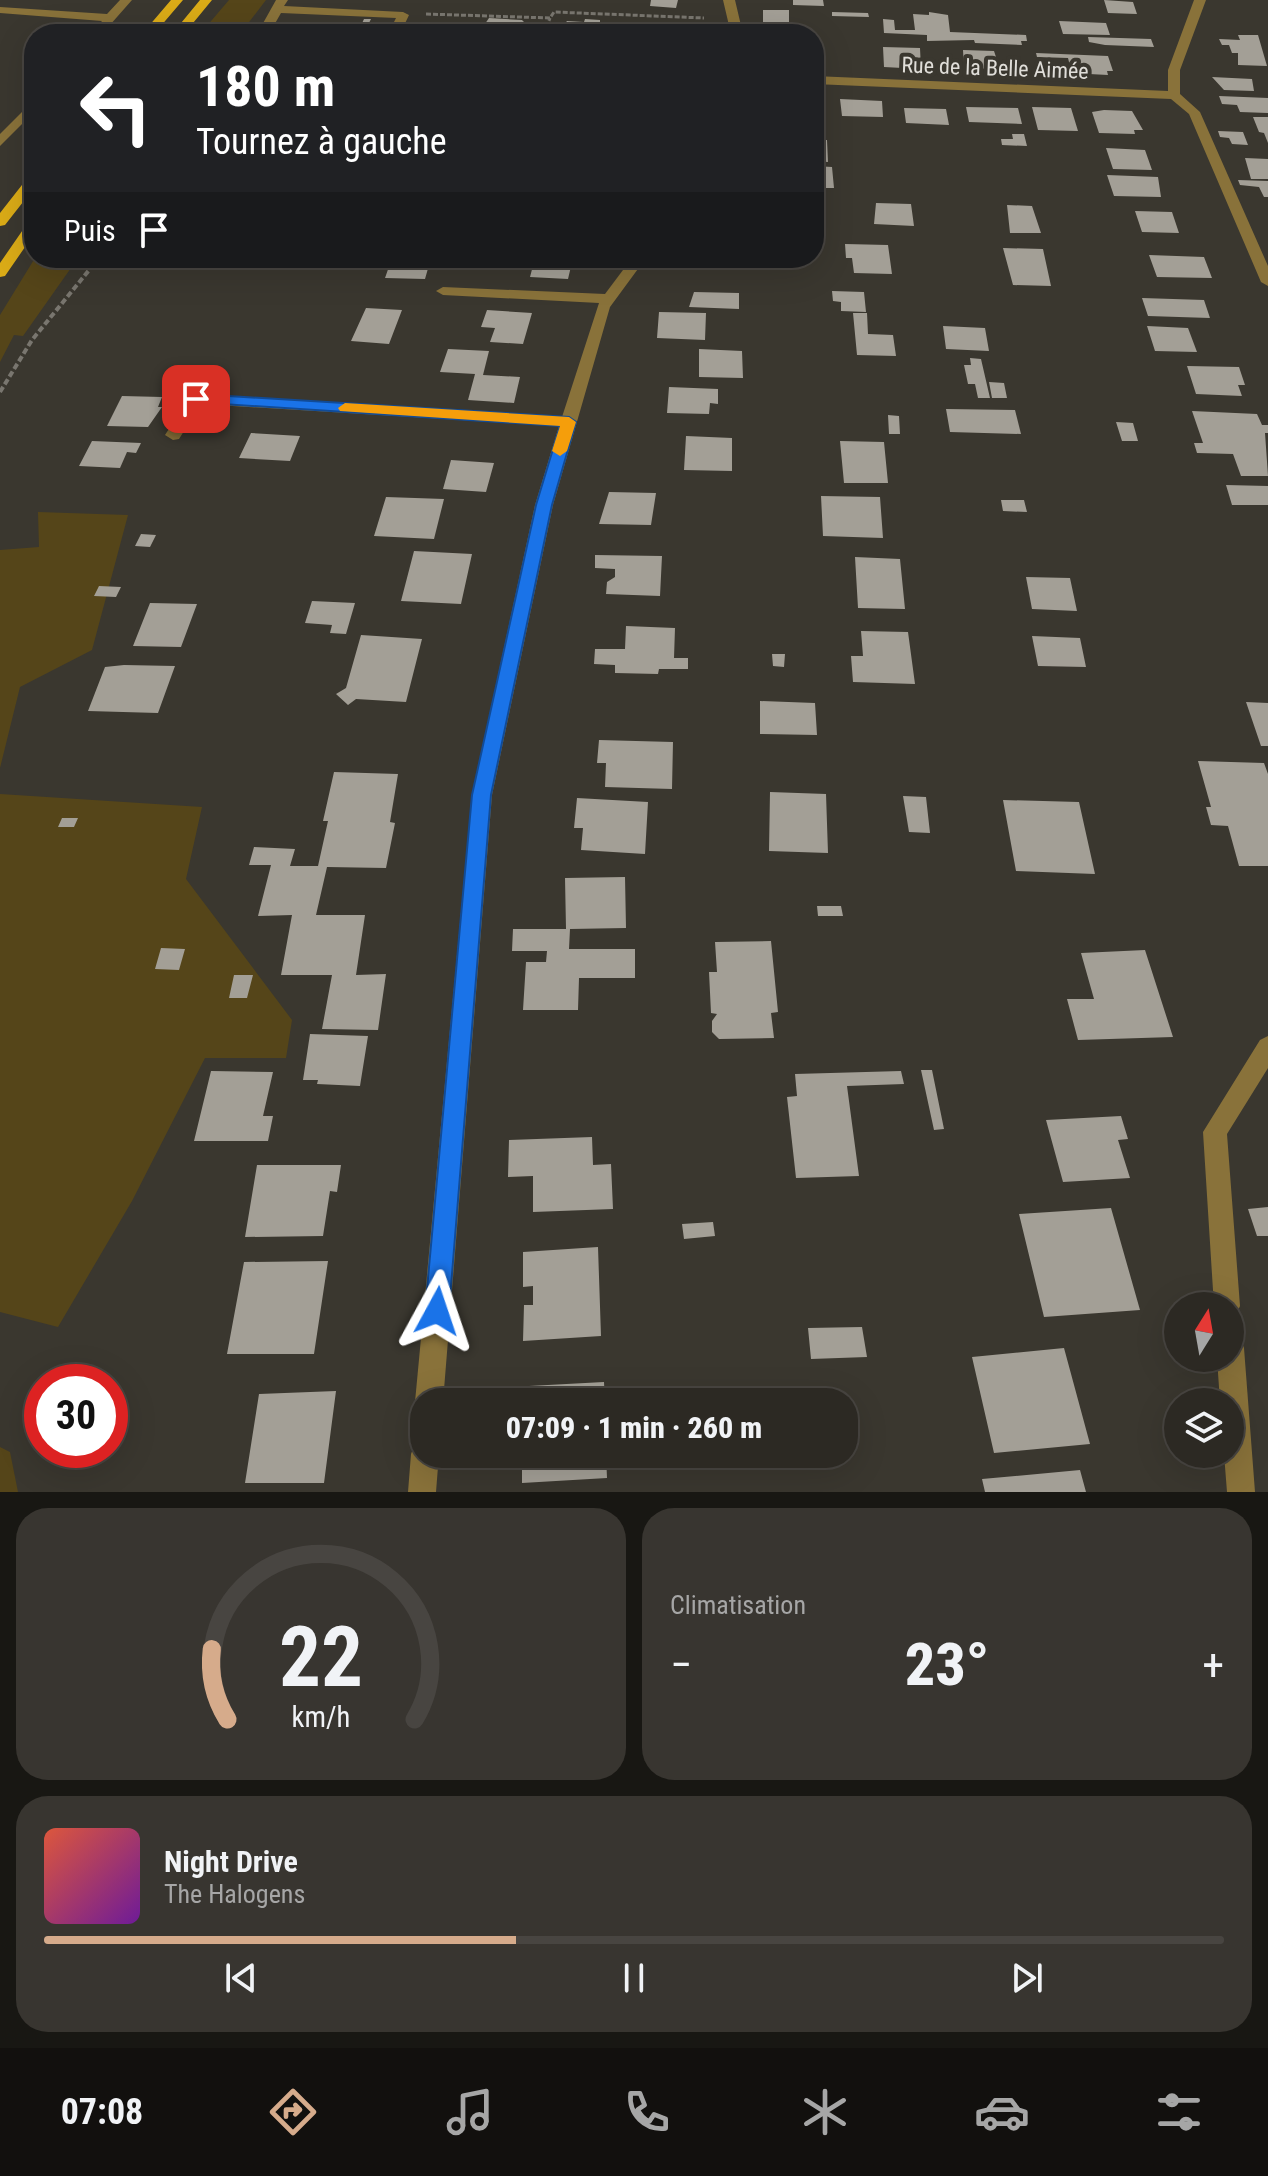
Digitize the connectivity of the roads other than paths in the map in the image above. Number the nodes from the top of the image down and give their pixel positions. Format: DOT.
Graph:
graph roads {
  1 [pos="126,0"];
  2 [pos="177,0"];
  3 [pos="206,0"];
  4 [pos="729,0"];
  5 [pos="1200,0"];
  6 [pos="280,5"];
  7 [pos="0,10"];
  8 [pos="110,18"];
  9 [pos="105,24"];
  10 [pos="157,24"];
  11 [pos="186,24"];
  12 [pos="269,24"];
  13 [pos="399,24"];
  14 [pos="734,24"];
  15 [pos="824,80"];
  16 [pos="1174,95"];
  17 [pos="24,115"];
  18 [pos="0,142"];
  19 [pos="24,192"];
  20 [pos="0,222"];
  21 [pos="1247,232"];
  22 [pos="1268,233"];
  23 [pos="24,238"];
  24 [pos="632,268"];
  25 [pos="0,273"];
  26 [pos="1268,282"];
  27 [pos="443,291"];
  28 [pos="609,299"];
  29 [pos="569,422"];
  30 [pos="173,435"];
  31 [pos="1268,1047"];
  32 [pos="1226,1292"];
  33 [pos="1232,1372"];
  34 [pos="430,1388"];
  35 [pos="424,1468"];
  36 [pos="422,1492"];
  37 [pos="1241,1492"];
  1 -- 8 [label="street"];
  2 -- 10 [label="main road"];
  3 -- 11 [label="main road"];
  4 -- 14 [label="street"];
  5 -- 16 [label="street"];
  6 -- 12 [label="street"];
  6 -- 13 [label="street"];
  7 -- 8 [label="street"];
  8 -- 9 [label="street"];
  15 -- 16 [label="street, Rue de la Belle Aimée"];
  16 -- 21 [label="street"];
  17 -- 18 [label="street"];
  19 -- 20 [label="main road"];
  21 -- 22 [label="street"];
  21 -- 26 [label="street"];
  23 -- 25 [label="main road"];
  24 -- 28 [label="street"];
  27 -- 28 [label="street"];
  28 -- 29 [label="street"];
  29 -- 30 [label="street"];
  29 -- 34 [label="street"];
  31 -- 32 [label="street"];
  33 -- 37 [label="street"];
  35 -- 36 [label="street"];
}
